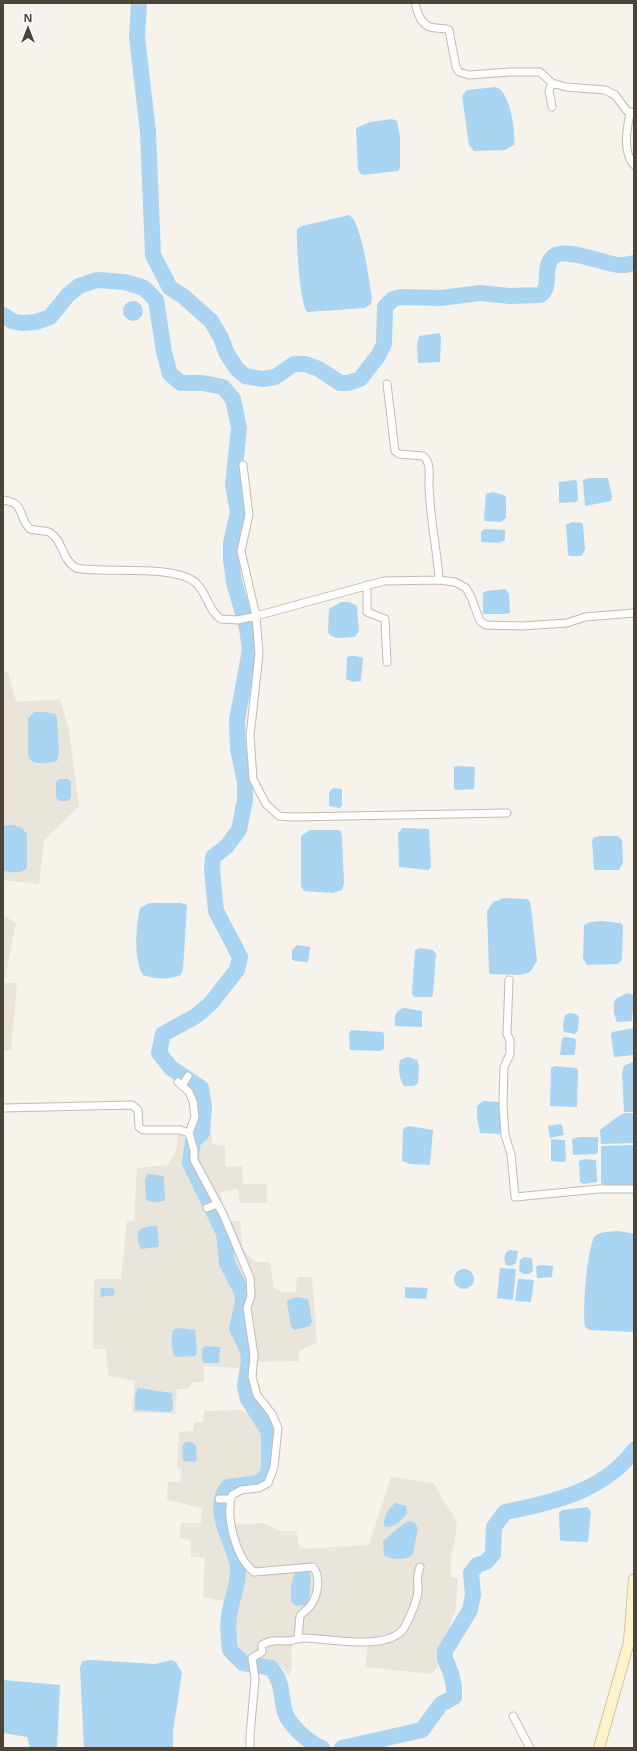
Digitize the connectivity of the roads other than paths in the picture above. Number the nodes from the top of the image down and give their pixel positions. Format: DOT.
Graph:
graph roads {
  1 [pos="415,3"];
  2 [pos="552,83"];
  3 [pos="552,107"];
  4 [pos="632,113"];
  5 [pos="634,165"];
  6 [pos="387,384"];
  7 [pos="243,464"];
  8 [pos="3,500"];
  9 [pos="439,580"];
  10 [pos="367,585"];
  11 [pos="634,613"];
  12 [pos="253,616"];
  13 [pos="387,662"];
  14 [pos="507,813"];
  15 [pos="509,980"];
  16 [pos="188,1076"];
  17 [pos="3,1108"];
  18 [pos="189,1133"];
  19 [pos="634,1189"];
  20 [pos="420,1567"];
  21 [pos="634,1579"];
  22 [pos="298,1638"];
  23 [pos="514,1716"];
  24 [pos="250,1748"];
  25 [pos="530,1748"];
  26 [pos="599,1748"];
  1 -- 2 [label="street"];
  2 -- 3 [label="street"];
  2 -- 4 [label="street"];
  4 -- 5 [label="street"];
  6 -- 9 [label="street"];
  7 -- 12 [label="street"];
  8 -- 12 [label="street"];
  9 -- 10 [label="street"];
  9 -- 11 [label="street"];
  10 -- 12 [label="street"];
  10 -- 13 [label="street"];
  12 -- 14 [label="street"];
  15 -- 19 [label="street"];
  16 -- 18 [label="street"];
  17 -- 18 [label="street"];
  18 -- 22 [label="street"];
  20 -- 22 [label="street"];
  21 -- 26 [label="street"];
  22 -- 24 [label="street"];
  23 -- 25 [label="street"];
}
